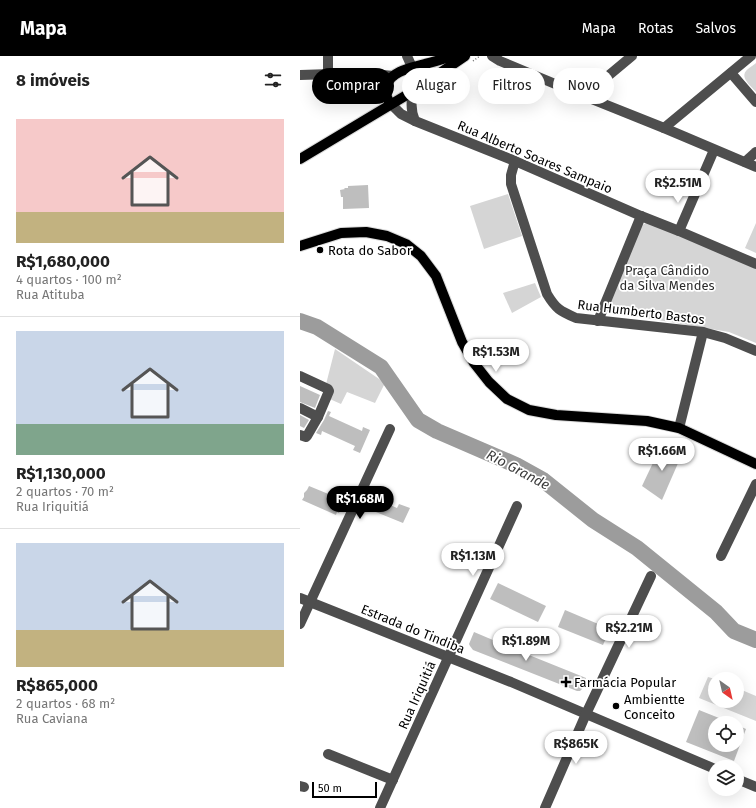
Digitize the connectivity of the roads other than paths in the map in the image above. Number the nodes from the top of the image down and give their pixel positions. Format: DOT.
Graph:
graph roads {
  1 [pos="328,56"];
  2 [pos="403,56"];
  3 [pos="407,56"];
  4 [pos="452,56"];
  5 [pos="465,56"];
  6 [pos="492,56"];
  7 [pos="632,56"];
  8 [pos="751,56"];
  9 [pos="328,68"];
  10 [pos="413,68"];
  11 [pos="447,68"];
  12 [pos="614,71"];
  13 [pos="402,72"];
  14 [pos="731,73"];
  15 [pos="394,74"];
  16 [pos="398,74"];
  17 [pos="300,75"];
  18 [pos="312,75"];
  19 [pos="394,77"];
  20 [pos="553,83"];
  21 [pos="756,102"];
  22 [pos="390,104"];
  23 [pos="412,104"];
  24 [pos="604,104"];
  25 [pos="415,121"];
  26 [pos="664,128"];
  27 [pos="714,150"];
  28 [pos="756,152"];
  29 [pos="300,159"];
  30 [pos="515,161"];
  31 [pos="745,162"];
  32 [pos="756,167"];
  33 [pos="641,216"];
  34 [pos="679,231"];
  35 [pos="300,246"];
  36 [pos="756,264"];
  37 [pos="598,320"];
  38 [pos="703,332"];
  39 [pos="756,352"];
  40 [pos="300,376"];
  41 [pos="300,408"];
  42 [pos="318,417"];
  43 [pos="679,428"];
  44 [pos="390,429"];
  45 [pos="300,435"];
  46 [pos="756,464"];
  47 [pos="756,484"];
  48 [pos="517,506"];
  49 [pos="721,556"];
  50 [pos="651,576"];
  51 [pos="300,598"];
  52 [pos="310,603"];
  53 [pos="300,624"];
  54 [pos="448,657"];
  55 [pos="586,714"];
  56 [pos="328,754"];
  57 [pos="708,766"];
  58 [pos="393,780"];
  59 [pos="744,782"];
  60 [pos="756,787"];
  61 [pos="380,808"];
  62 [pos="545,808"];
  1 -- 9 [label="street"];
  2 -- 16 [label="street"];
  3 -- 10 [label="street"];
  4 -- 10 [label="main road"];
  5 -- 11 [label="main road"];
  6 -- 20 [label="street"];
  7 -- 12 [label="street"];
  8 -- 14 [label="street"];
  13 -- 16 [label="main road"];
  14 -- 21 [label="street"];
  14 -- 26 [label="street"];
  15 -- 16 [label="street"];
  16 -- 19 [label="main road"];
  17 -- 18 [label="street"];
  22 -- 25 [label="street, Rua Alberto Soares Sampaio"];
  22 -- 29 [label="main road"];
  23 -- 25 [label="street"];
  24 -- 26 [label="street"];
  25 -- 30 [label="street, Rua Alberto Soares Sampaio"];
  26 -- 27 [label="street"];
  27 -- 31 [label="street"];
  27 -- 34 [label="street"];
  28 -- 31 [label="street"];
  30 -- 33 [label="street, Rua Alberto Soares Sampaio"];
  30 -- 37 [label="street, Rua Humberto Bastos"];
  31 -- 32 [label="street"];
  33 -- 34 [label="street, Rua Alberto Soares Sampaio"];
  33 -- 37 [label="street"];
  34 -- 36 [label="street, Rua Alberto Soares Sampaio"];
  35 -- 43 [label="main road"];
  37 -- 38 [label="street, Rua Humberto Bastos"];
  38 -- 39 [label="street, Rua Humberto Bastos"];
  38 -- 43 [label="street"];
  40 -- 42 [label="street"];
  41 -- 42 [label="street"];
  42 -- 45 [label="street"];
  43 -- 46 [label="main road"];
  44 -- 52 [label="street"];
  47 -- 49 [label="street"];
  48 -- 54 [label="street, Rua Iriquitiá"];
  50 -- 55 [label="street"];
  51 -- 52 [label="street, Estrada do Tindiba"];
  52 -- 53 [label="street"];
  52 -- 54 [label="street, Estrada do Tindiba"];
  54 -- 55 [label="street, Estrada do Tindiba"];
  54 -- 58 [label="street, Rua Iriquitiá"];
  55 -- 57 [label="street, Estrada do Tindiba"];
  55 -- 62 [label="street"];
  56 -- 58 [label="street"];
  58 -- 61 [label="street, Rua Iriquitiá"];
  59 -- 60 [label="street"];
}
